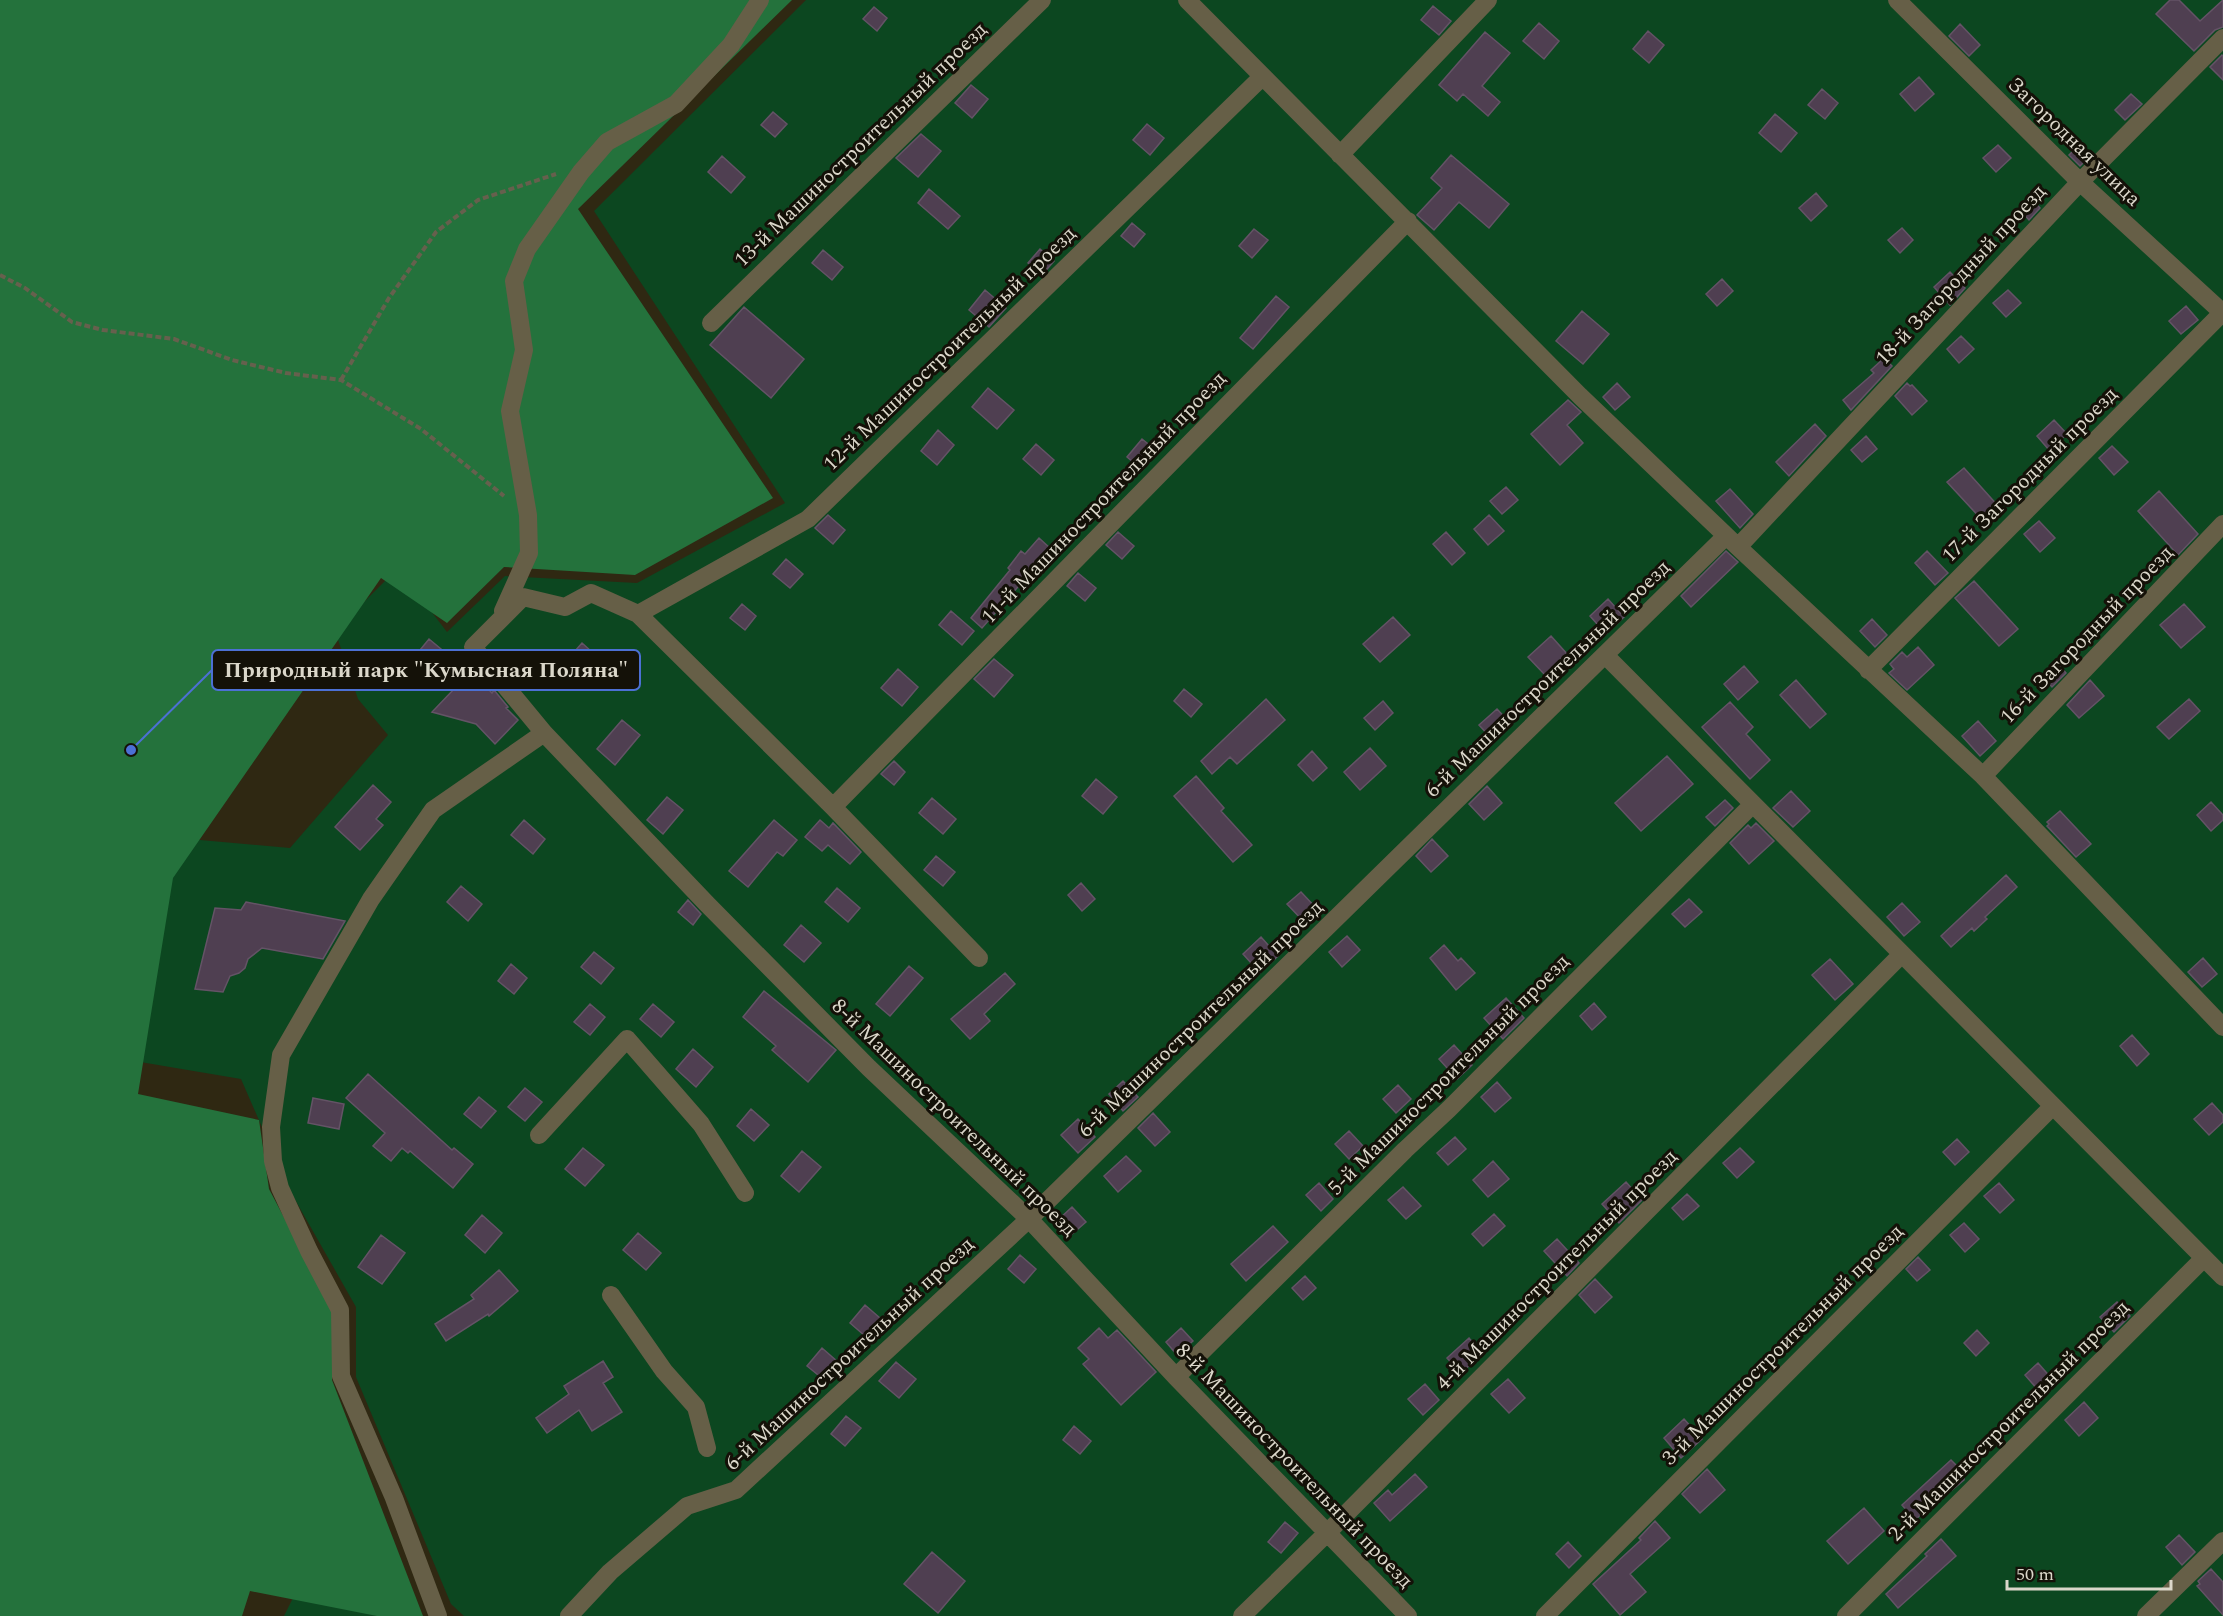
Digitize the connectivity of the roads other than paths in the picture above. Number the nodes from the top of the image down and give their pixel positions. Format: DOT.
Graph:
graph roads {
  1 [pos="760,0"];
  2 [pos="1042,0"];
  3 [pos="1187,0"];
  4 [pos="1488,0"];
  5 [pos="1897,0"];
  6 [pos="2223,38"];
  7 [pos="1262,76"];
  8 [pos="1340,155"];
  9 [pos="2080,182"];
  10 [pos="1408,221"];
  11 [pos="2223,312"];
  12 [pos="711,323"];
  13 [pos="2223,524"];
  14 [pos="1732,542"];
  15 [pos="638,614"];
  16 [pos="498,621"];
  17 [pos="1605,655"];
  18 [pos="1868,670"];
  19 [pos="544,733"];
  20 [pos="1983,776"];
  21 [pos="1753,804"];
  22 [pos="833,807"];
  23 [pos="1902,954"];
  24 [pos="979,958"];
  25 [pos="2223,1028"];
  26 [pos="2053,1106"];
  27 [pos="539,1135"];
  28 [pos="745,1193"];
  29 [pos="1029,1219"];
  30 [pos="2204,1258"];
  31 [pos="2223,1277"];
  32 [pos="611,1294"];
  33 [pos="1176,1377"];
  34 [pos="707,1448"];
  35 [pos="1327,1533"];
  36 [pos="2223,1541"];
  37 [pos="438,1616"];
  38 [pos="568,1616"];
  39 [pos="1242,1616"];
  40 [pos="1408,1616"];
  41 [pos="1545,1616"];
  42 [pos="1846,1616"];
  43 [pos="2146,1616"];
  1 -- 16 [label="street"];
  2 -- 12 [label="street, 13-й Машиностроительный проезд"];
  3 -- 7 [label="street"];
  4 -- 8 [label="street"];
  5 -- 9 [label="street, Загородная улица"];
  6 -- 9 [label="street, 18-й Загородный проезд"];
  7 -- 8 [label="street"];
  7 -- 15 [label="street, 12-й Машиностроительный проезд"];
  8 -- 10 [label="street"];
  9 -- 11 [label="street, Загородная улица"];
  9 -- 14 [label="street, 18-й Загородный проезд"];
  10 -- 14 [label="street"];
  10 -- 22 [label="street, 11-й Машиностроительный проезд"];
  11 -- 18 [label="street, 17-й Загородный проезд"];
  13 -- 20 [label="street, 16-й Загородный проезд"];
  14 -- 17 [label="street, 6-й Машиностроительный проезд"];
  14 -- 18 [label="street"];
  15 -- 16 [label="street"];
  15 -- 22 [label="street"];
  16 -- 19 [label="street, 8-й Машиностроительный проезд"];
  17 -- 21 [label="street"];
  17 -- 29 [label="street, 6-й Машиностроительный проезд"];
  18 -- 20 [label="street"];
  19 -- 29 [label="street, 8-й Машиностроительный проезд"];
  19 -- 37 [label="street"];
  20 -- 25 [label="street"];
  21 -- 23 [label="street"];
  21 -- 33 [label="street, 5-й Машиностроительный проезд"];
  22 -- 24 [label="street"];
  23 -- 26 [label="street"];
  23 -- 35 [label="street, 4-й Машиностроительный проезд"];
  26 -- 30 [label="street"];
  26 -- 41 [label="street, 3-й Машиностроительный проезд"];
  27 -- 28 [label="street"];
  29 -- 33 [label="street, 8-й Машиностроительный проезд"];
  29 -- 38 [label="street, 6-й Машиностроительный проезд"];
  30 -- 31 [label="street"];
  30 -- 42 [label="street, 2-й Машиностроительный проезд"];
  32 -- 34 [label="street"];
  33 -- 35 [label="street, 8-й Машиностроительный проезд"];
  35 -- 39 [label="street, 4-й Машиностроительный проезд"];
  35 -- 40 [label="street, 8-й Машиностроительный проезд"];
  36 -- 43 [label="street"];
}
